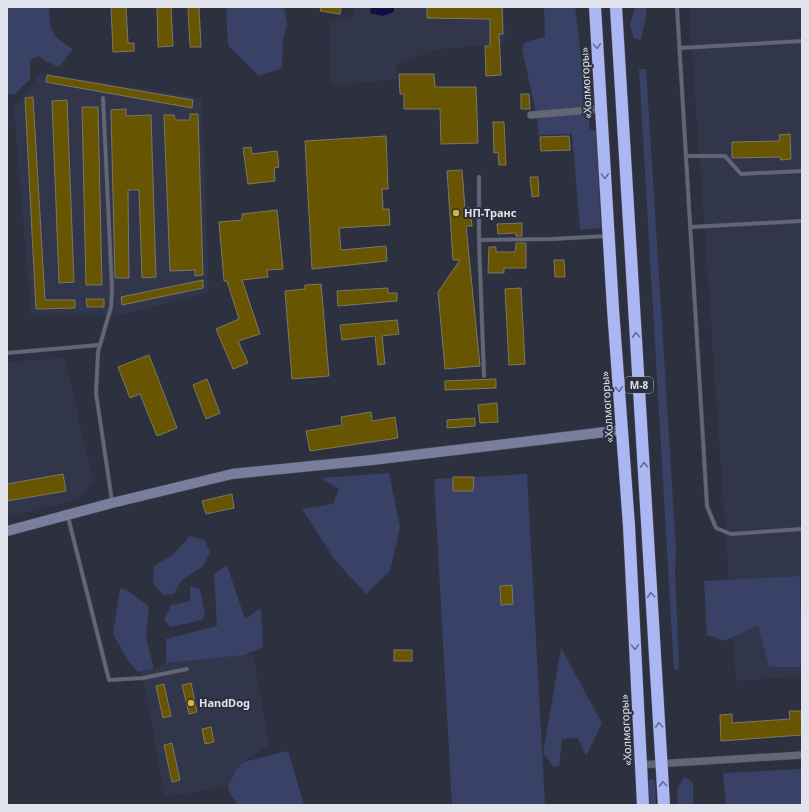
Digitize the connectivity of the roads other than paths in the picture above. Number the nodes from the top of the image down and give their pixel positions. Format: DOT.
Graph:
graph roads {
  1 [pos="594,7"];
  2 [pos="616,7"];
  3 [pos="677,7"];
  4 [pos="802,40"];
  5 [pos="680,48"];
  6 [pos="103,98"];
  7 [pos="601,109"];
  8 [pos="531,115"];
  9 [pos="686,156"];
  10 [pos="802,171"];
  11 [pos="478,177"];
  12 [pos="802,221"];
  13 [pos="690,227"];
  14 [pos="608,236"];
  15 [pos="479,240"];
  16 [pos="100,345"];
  17 [pos="7,353"];
  18 [pos="484,376"];
  19 [pos="622,430"];
  20 [pos="112,504"];
  21 [pos="68,516"];
  22 [pos="802,529"];
  23 [pos="7,532"];
  24 [pos="187,668"];
  25 [pos="802,755"];
  26 [pos="661,764"];
  27 [pos="640,765"];
  28 [pos="643,805"];
  29 [pos="664,805"];
  1 -- 7 [label="highway, «Холмогоры» / М-8, one-way"];
  26 -- 2 [label="highway, М-8, one-way"];
  3 -- 5 [label="lane"];
  4 -- 5 [label="lane"];
  5 -- 9 [label="lane"];
  6 -- 16 [label="lane"];
  7 -- 8 [label="street"];
  7 -- 14 [label="highway, «Холмогоры» / М-8, one-way"];
  9 -- 10 [label="lane"];
  9 -- 13 [label="lane"];
  11 -- 15 [label="lane"];
  12 -- 13 [label="lane"];
  13 -- 22 [label="lane"];
  14 -- 15 [label="lane"];
  14 -- 19 [label="highway, «Холмогоры» / М-8, one-way"];
  15 -- 18 [label="lane"];
  16 -- 17 [label="lane"];
  16 -- 20 [label="lane"];
  19 -- 20 [label="street"];
  19 -- 27 [label="highway, «Холмогоры» / М-8, one-way"];
  20 -- 21 [label="street"];
  21 -- 23 [label="street"];
  21 -- 24 [label="lane"];
  25 -- 26 [label="street"];
  26 -- 27 [label="street"];
  29 -- 26 [label="highway, М-8, one-way"];
  27 -- 28 [label="highway, «Холмогоры» / М-8"];
}
